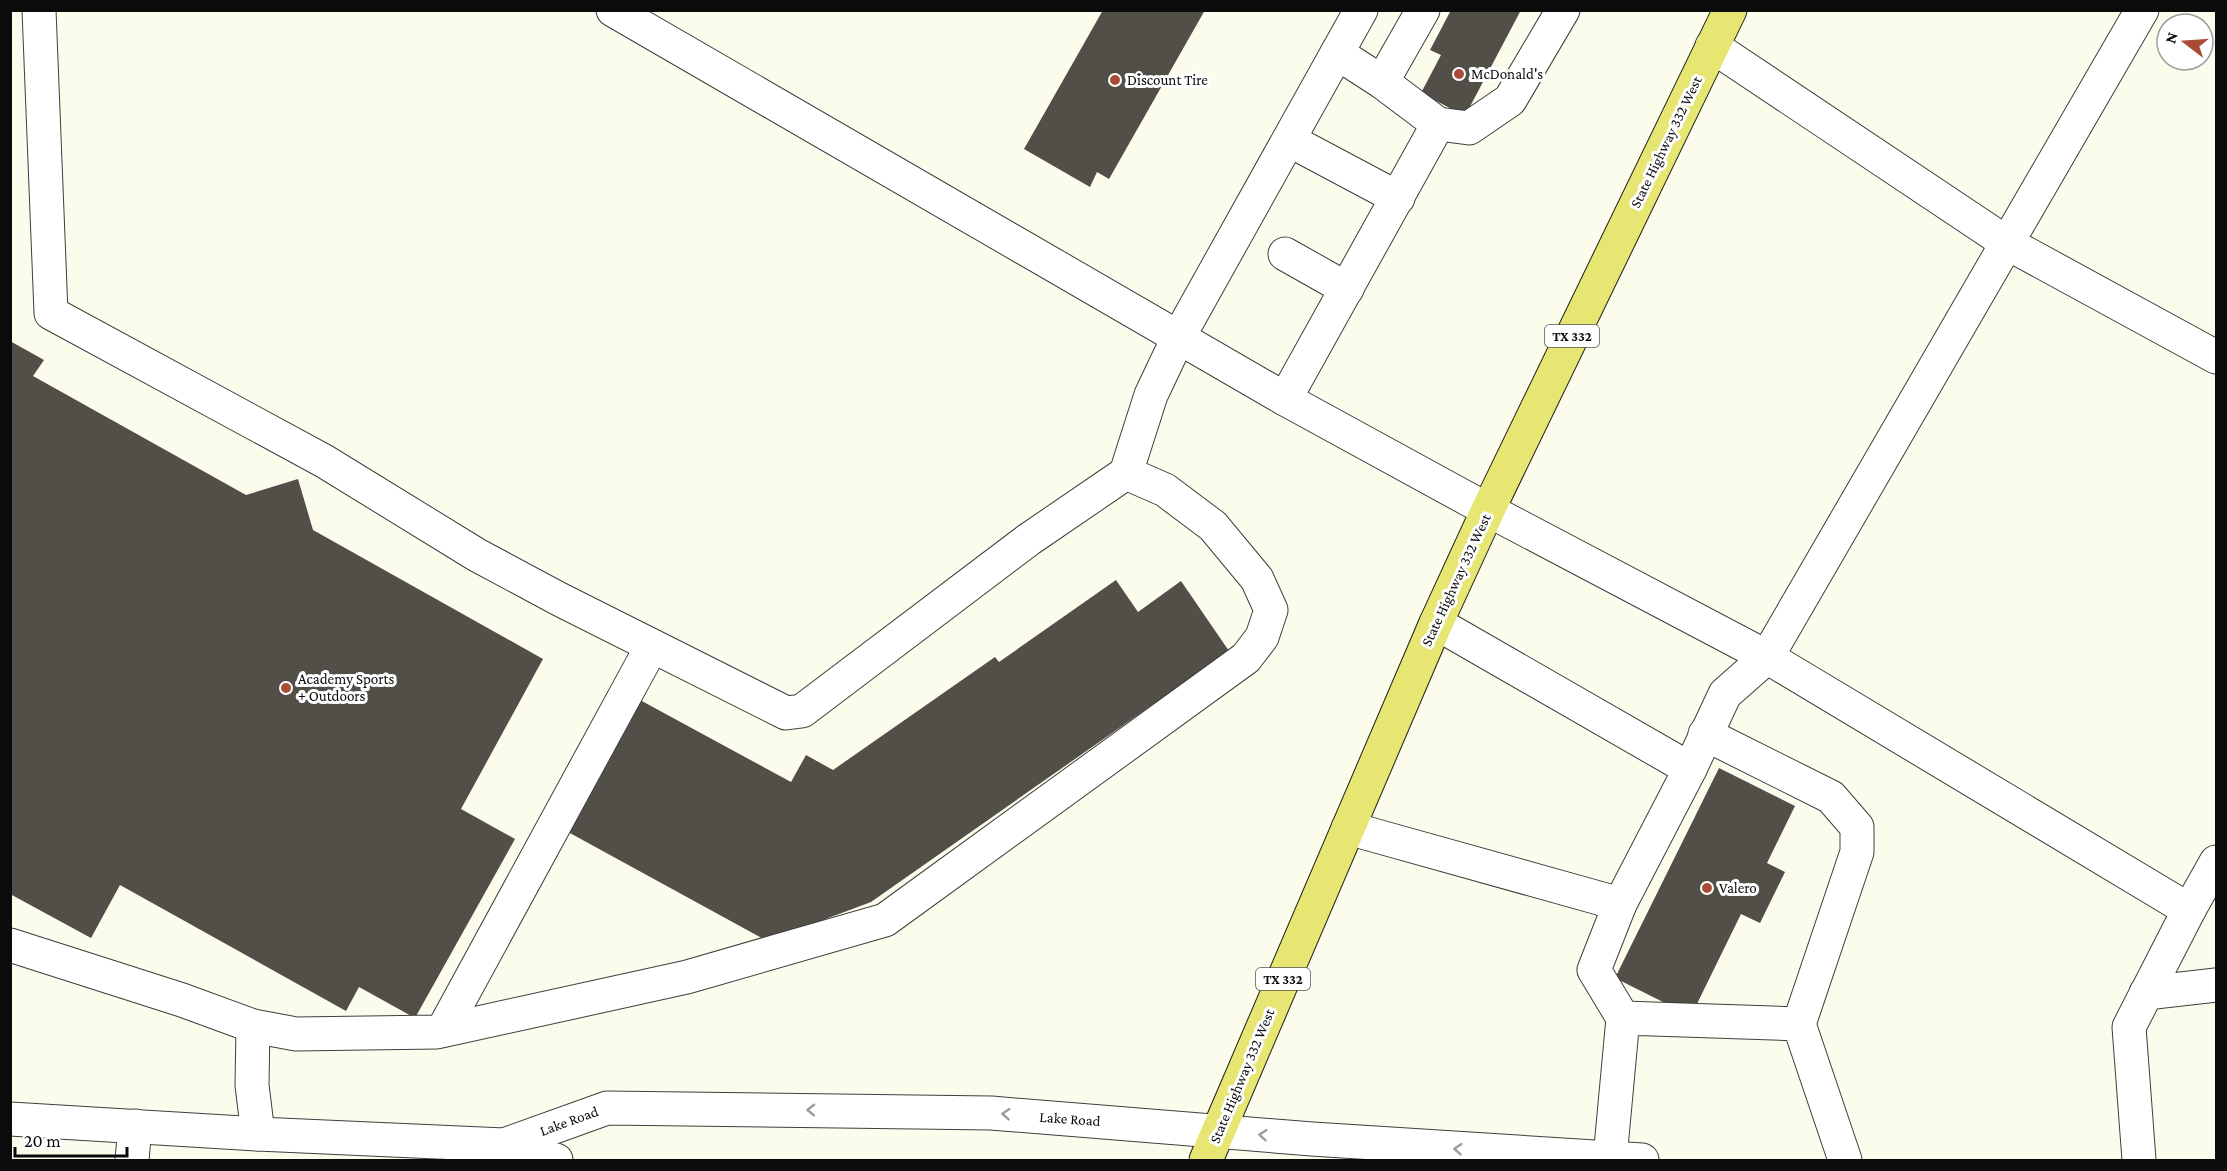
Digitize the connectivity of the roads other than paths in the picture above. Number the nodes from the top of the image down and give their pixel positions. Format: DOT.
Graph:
graph roads {
  1 [pos="39,10"];
  2 [pos="613,10"];
  3 [pos="1361,10"];
  4 [pos="1423,10"];
  5 [pos="1563,10"];
  6 [pos="1730,10"];
  7 [pos="2142,10"];
  8 [pos="1712,46"];
  9 [pos="1337,53"];
  10 [pos="1382,82"];
  11 [pos="1438,124"];
  12 [pos="1289,140"];
  13 [pos="1398,198"];
  14 [pos="2007,243"];
  15 [pos="1285,254"];
  16 [pos="1347,289"];
  17 [pos="1178,338"];
  18 [pos="2217,357"];
  19 [pos="1285,399"];
  20 [pos="1126,473"];
  21 [pos="1488,510"];
  22 [pos="1436,623"];
  23 [pos="652,646"];
  24 [pos="1767,657"];
  25 [pos="1705,734"];
  26 [pos="1690,769"];
  27 [pos="1348,828"];
  28 [pos="2217,862"];
  29 [pos="1620,904"];
  30 [pos="2189,910"];
  31 [pos="10,945"];
  32 [pos="2217,985"];
  33 [pos="2145,993"];
  34 [pos="1623,1018"];
  35 [pos="1798,1024"];
  36 [pos="253,1026"];
  37 [pos="443,1030"];
  38 [pos="10,1119"];
  39 [pos="135,1126"];
  40 [pos="1219,1130"];
  41 [pos="258,1134"];
  42 [pos="504,1144"];
  43 [pos="1610,1158"];
  44 [pos="132,1161"];
  45 [pos="556,1161"];
  46 [pos="1206,1161"];
  47 [pos="1642,1161"];
  48 [pos="1845,1161"];
  49 [pos="2139,1161"];
  1 -- 23 [label="street"];
  2 -- 17 [label="street"];
  3 -- 9 [label="street"];
  4 -- 10 [label="street"];
  5 -- 11 [label="street"];
  6 -- 8 [label="main road, State Highway 332 West / TX 332"];
  7 -- 14 [label="street"];
  8 -- 14 [label="street"];
  8 -- 21 [label="main road, State Highway 332 West / TX 332"];
  9 -- 10 [label="street"];
  9 -- 12 [label="street"];
  10 -- 11 [label="street"];
  11 -- 13 [label="street"];
  12 -- 13 [label="street"];
  12 -- 17 [label="street"];
  13 -- 16 [label="street"];
  14 -- 18 [label="street"];
  14 -- 24 [label="street"];
  15 -- 16 [label="street"];
  16 -- 19 [label="street"];
  17 -- 19 [label="street"];
  17 -- 20 [label="street"];
  19 -- 21 [label="street"];
  20 -- 23 [label="street"];
  20 -- 37 [label="street"];
  21 -- 22 [label="main road, State Highway 332 West / TX 332"];
  21 -- 24 [label="street"];
  22 -- 26 [label="street"];
  22 -- 27 [label="main road, State Highway 332 West / TX 332"];
  23 -- 37 [label="street"];
  24 -- 25 [label="street"];
  24 -- 30 [label="street"];
  25 -- 26 [label="street"];
  25 -- 35 [label="street"];
  26 -- 29 [label="street"];
  27 -- 29 [label="street"];
  27 -- 40 [label="main road, State Highway 332 West / TX 332"];
  28 -- 30 [label="street"];
  29 -- 34 [label="street"];
  30 -- 33 [label="street"];
  31 -- 36 [label="street"];
  32 -- 33 [label="street"];
  33 -- 49 [label="street"];
  34 -- 35 [label="street"];
  34 -- 43 [label="street"];
  35 -- 48 [label="street"];
  36 -- 37 [label="street"];
  36 -- 41 [label="street"];
  38 -- 39 [label="street, Lake Road"];
  39 -- 41 [label="street, Lake Road"];
  39 -- 44 [label="street"];
  40 -- 42 [label="street, Lake Road, one-way"];
  43 -- 40 [label="street, Lake Road, one-way"];
  40 -- 46 [label="main road, State Highway 332 West / TX 332"];
  41 -- 42 [label="street, Lake Road"];
  42 -- 45 [label="street, Lake Road"];
  43 -- 47 [label="street, Lake Road"];
}
